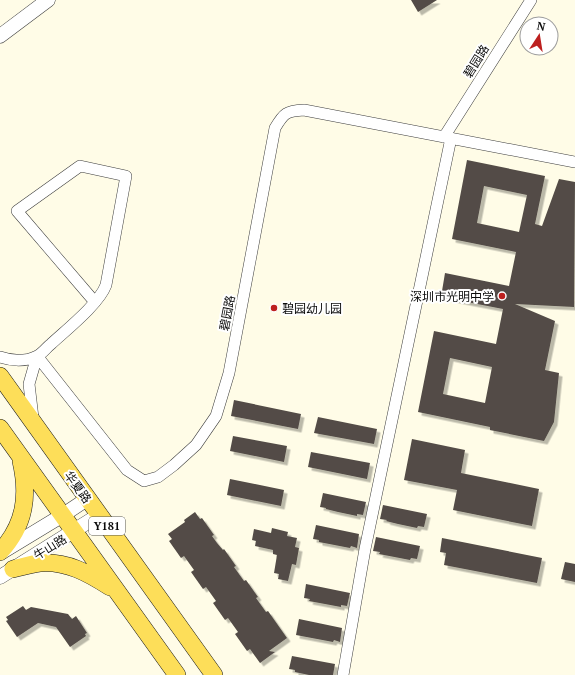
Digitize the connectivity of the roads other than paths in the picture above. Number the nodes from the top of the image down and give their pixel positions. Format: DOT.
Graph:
graph roads {
  1 [pos="48,0"];
  2 [pos="530,0"];
  3 [pos="0,36"];
  4 [pos="448,138"];
  5 [pos="575,162"];
  6 [pos="94,301"];
  7 [pos="37,356"];
  8 [pos="0,357"];
  9 [pos="0,376"];
  10 [pos="34,426"];
  11 [pos="0,428"];
  12 [pos="20,457"];
  13 [pos="87,499"];
  14 [pos="63,515"];
  15 [pos="99,515"];
  16 [pos="75,531"];
  17 [pos="0,553"];
  18 [pos="6,573"];
  19 [pos="118,592"];
  20 [pos="177,675"];
  21 [pos="214,675"];
  22 [pos="343,675"];
  1 -- 3 [label="street"];
  2 -- 4 [label="street, 碧园路"];
  4 -- 5 [label="street, 碧园路"];
  4 -- 7 [label="street, 碧园路"];
  4 -- 22 [label="street"];
  6 -- 6 [label="street"];
  6 -- 7 [label="street"];
  7 -- 8 [label="street"];
  7 -- 10 [label="street"];
  9 -- 10 [label="main road, 华夏路 / Y181"];
  10 -- 13 [label="main road, 华夏路 / Y181"];
  11 -- 12 [label="main road, Y181"];
  12 -- 14 [label="main road, Y181"];
  12 -- 17 [label="main road"];
  13 -- 14 [label="street, 牛山路"];
  13 -- 15 [label="main road, 华夏路 / Y181"];
  14 -- 16 [label="main road, Y181"];
  14 -- 17 [label="street, 牛山路"];
  15 -- 16 [label="street, 牛山路"];
  15 -- 21 [label="main road, 华夏路 / Y181"];
  16 -- 18 [label="street, 牛山路"];
  16 -- 19 [label="main road, Y181"];
  18 -- 19 [label="main road"];
  19 -- 20 [label="main road, Y181"];
}
